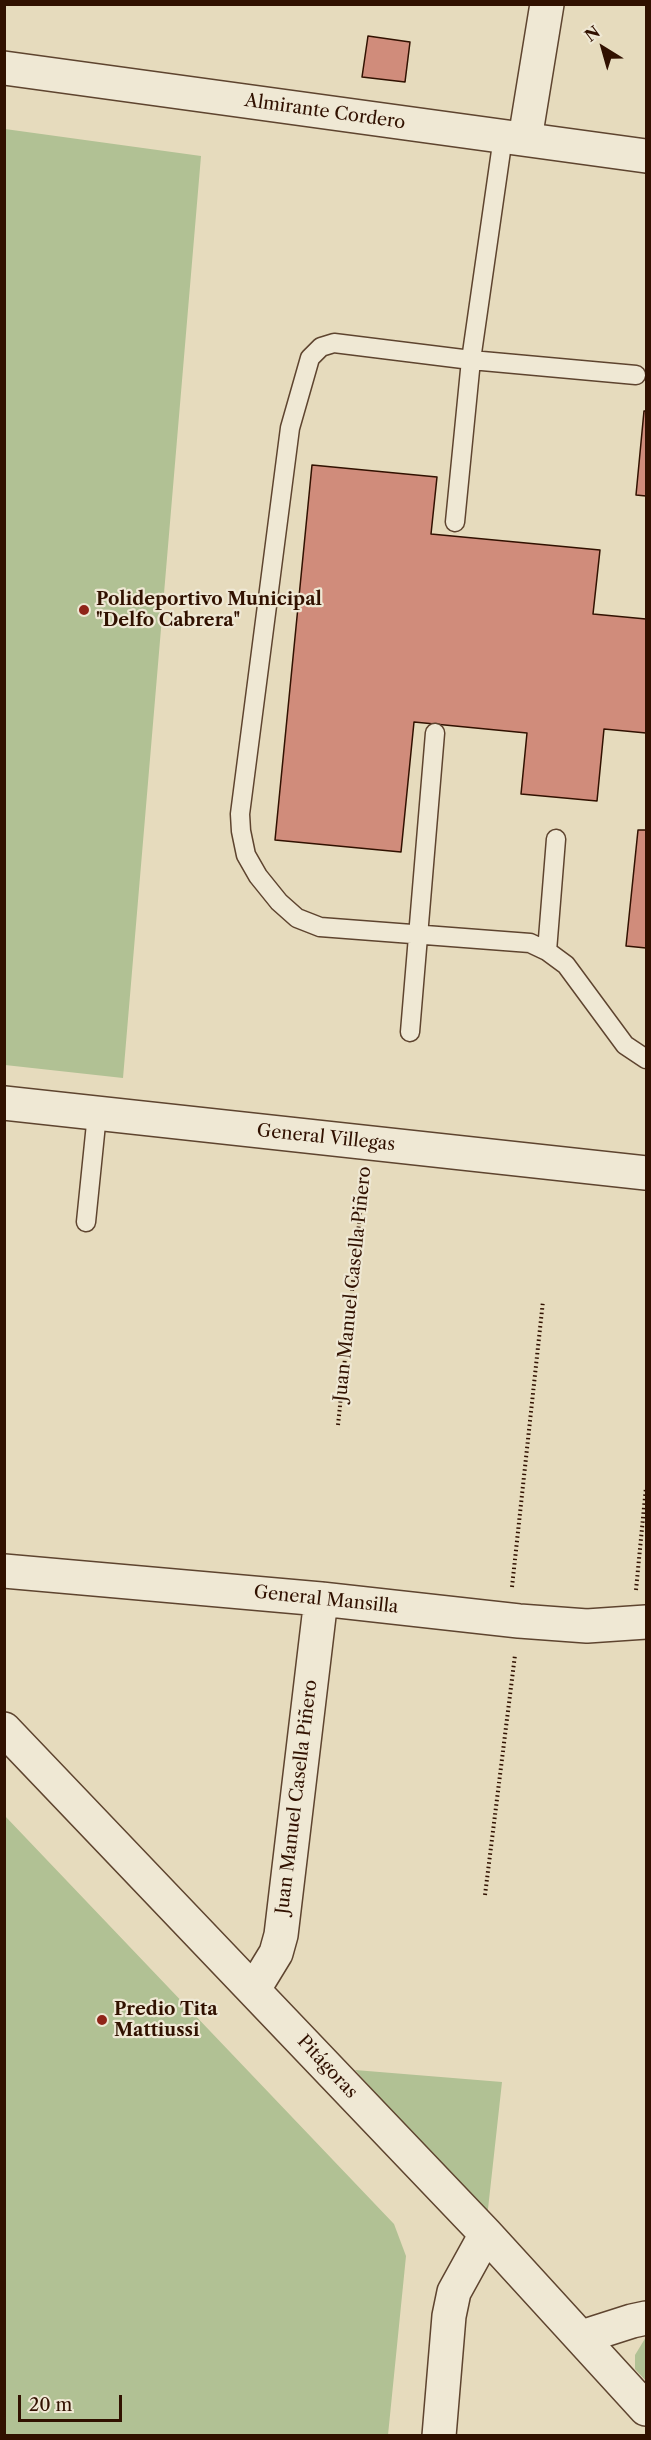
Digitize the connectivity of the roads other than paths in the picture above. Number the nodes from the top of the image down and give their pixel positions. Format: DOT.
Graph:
graph roads {
  1 [pos="547,4"];
  2 [pos="4,68"];
  3 [pos="514,138"];
  4 [pos="646,156"];
  5 [pos="471,360"];
  6 [pos="636,375"];
  7 [pos="455,522"];
  8 [pos="435,733"];
  9 [pos="556,839"];
  10 [pos="418,934"];
  11 [pos="547,951"];
  12 [pos="410,1032"];
  13 [pos="646,1059"];
  14 [pos="4,1103"];
  15 [pos="98,1114"];
  16 [pos="646,1173"];
  17 [pos="86,1222"];
  18 [pos="4,1571"];
  19 [pos="321,1599"];
  20 [pos="639,1623"];
  21 [pos="4,1729"];
  22 [pos="254,1989"];
  23 [pos="486,2234"];
  24 [pos="646,2318"];
  25 [pos="582,2337"];
  26 [pos="646,2409"];
  27 [pos="439,2436"];
  1 -- 3 [label="street"];
  2 -- 3 [label="street, Almirante Cordero"];
  3 -- 4 [label="street, Almirante Cordero"];
  3 -- 5 [label="lane"];
  5 -- 6 [label="lane"];
  5 -- 7 [label="lane"];
  5 -- 10 [label="lane"];
  8 -- 10 [label="lane"];
  9 -- 11 [label="lane"];
  10 -- 11 [label="lane"];
  10 -- 12 [label="lane"];
  11 -- 13 [label="lane"];
  14 -- 15 [label="street, General Villegas"];
  15 -- 16 [label="street, General Villegas"];
  15 -- 17 [label="lane"];
  18 -- 19 [label="street, General Mansilla"];
  19 -- 20 [label="street, General Mansilla"];
  19 -- 22 [label="street, Juan Manuel Casella Piñero"];
  21 -- 22 [label="street, Pitágoras"];
  22 -- 23 [label="street, Pitágoras"];
  23 -- 25 [label="street, Pitágoras"];
  23 -- 27 [label="street"];
  24 -- 25 [label="street"];
  25 -- 26 [label="street, Pitágoras"];
}
